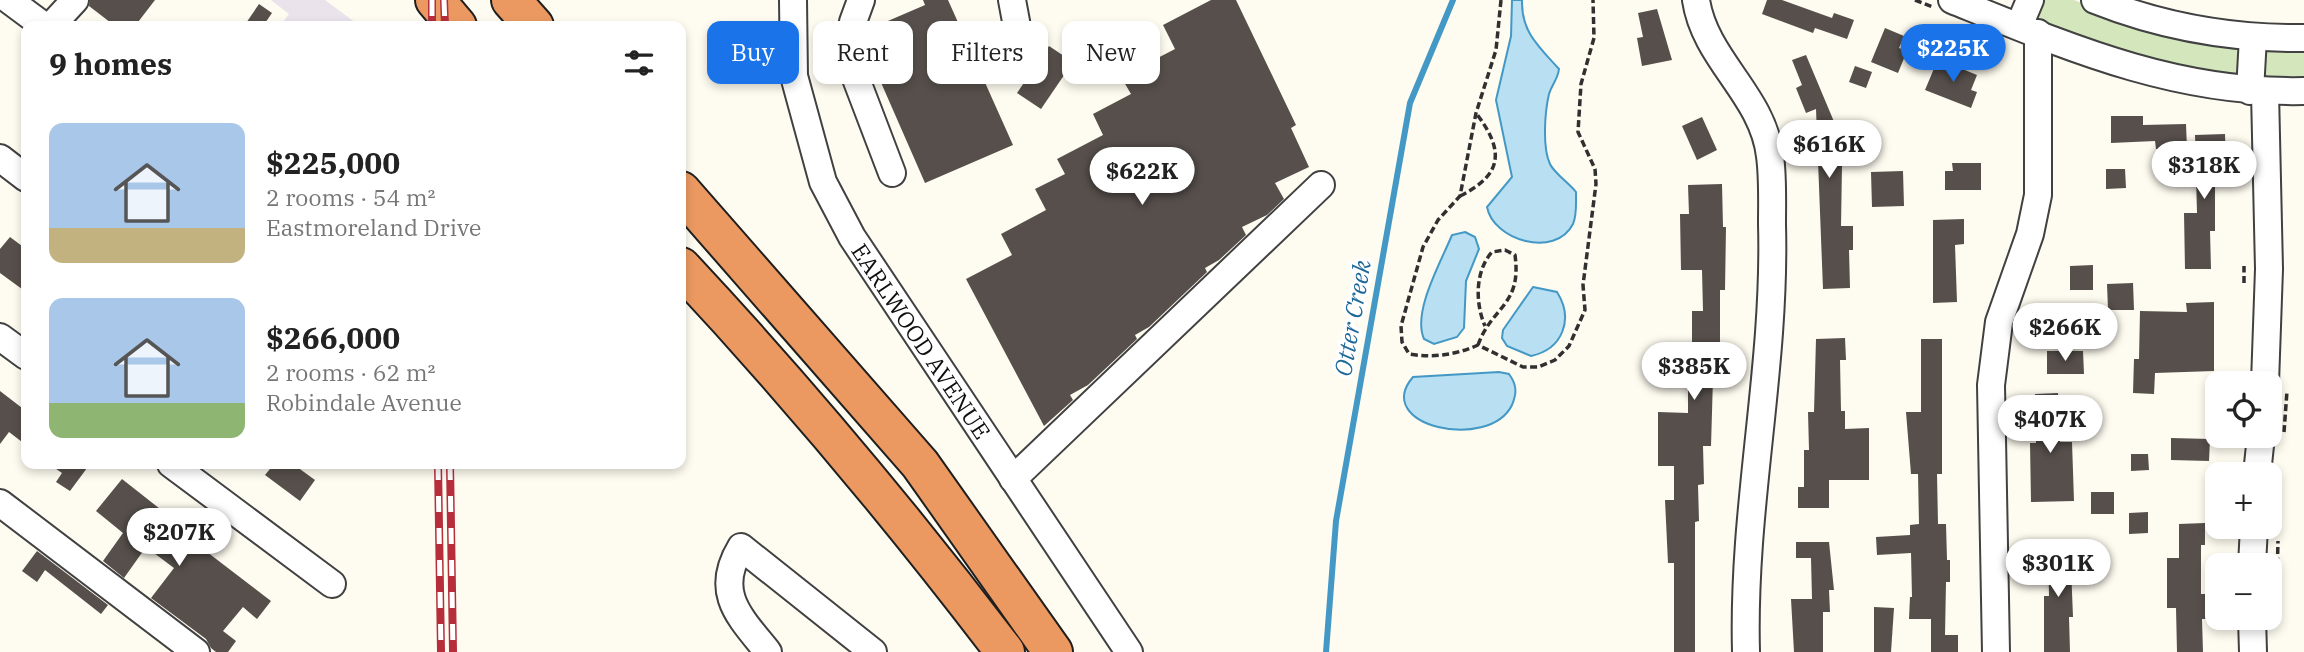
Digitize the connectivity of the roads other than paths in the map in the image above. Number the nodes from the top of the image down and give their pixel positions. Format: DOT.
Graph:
graph roads {
  1 [pos="9,0"];
  2 [pos="75,0"];
  3 [pos="435,0"];
  4 [pos="511,0"];
  5 [pos="793,0"];
  6 [pos="861,0"];
  7 [pos="1012,0"];
  8 [pos="1696,0"];
  9 [pos="2030,0"];
  10 [pos="2095,0"];
  11 [pos="1960,1"];
  12 [pos="37,21"];
  13 [pos="56,21"];
  14 [pos="453,21"];
  15 [pos="530,21"];
  16 [pos="1016,21"];
  17 [pos="2028,30"];
  18 [pos="2253,37"];
  19 [pos="2304,38"];
  20 [pos="2304,91"];
  21 [pos="2257,92"];
  22 [pos="0,158"];
  23 [pos="891,173"];
  24 [pos="21,174"];
  25 [pos="1321,185"];
  26 [pos="686,197"];
  27 [pos="686,272"];
  28 [pos="0,337"];
  29 [pos="21,352"];
  30 [pos="762,354"];
  31 [pos="2265,371"];
  32 [pos="178,469"];
  33 [pos="1013,480"];
  34 [pos="0,503"];
  35 [pos="332,584"];
  36 [pos="2252,630"];
  37 [pos="196,652"];
  38 [pos="768,652"];
  39 [pos="873,652"];
  40 [pos="975,652"];
  41 [pos="1005,652"];
  42 [pos="1053,652"];
  43 [pos="1129,652"];
  44 [pos="1746,652"];
  45 [pos="1996,652"];
  46 [pos="2253,652"];
  1 -- 12 [label="street"];
  2 -- 13 [label="street"];
  3 -- 14 [label="highway"];
  4 -- 15 [label="highway"];
  5 -- 33 [label="street, EARLWOOD AVENUE"];
  6 -- 23 [label="street"];
  7 -- 16 [label="street"];
  8 -- 44 [label="street"];
  9 -- 17 [label="street"];
  10 -- 18 [label="street"];
  11 -- 17 [label="street"];
  17 -- 21 [label="street"];
  17 -- 45 [label="street"];
  18 -- 19 [label="street"];
  18 -- 21 [label="street"];
  20 -- 21 [label="street"];
  21 -- 31 [label="street"];
  22 -- 24 [label="street"];
  25 -- 33 [label="street"];
  26 -- 42 [label="highway"];
  27 -- 30 [label="highway"];
  28 -- 29 [label="street"];
  30 -- 40 [label="highway"];
  30 -- 41 [label="highway"];
  32 -- 35 [label="street"];
  33 -- 43 [label="street, EARLWOOD AVENUE"];
  34 -- 37 [label="street"];
  36 -- 46 [label="street"];
  38 -- 39 [label="street"];
}
